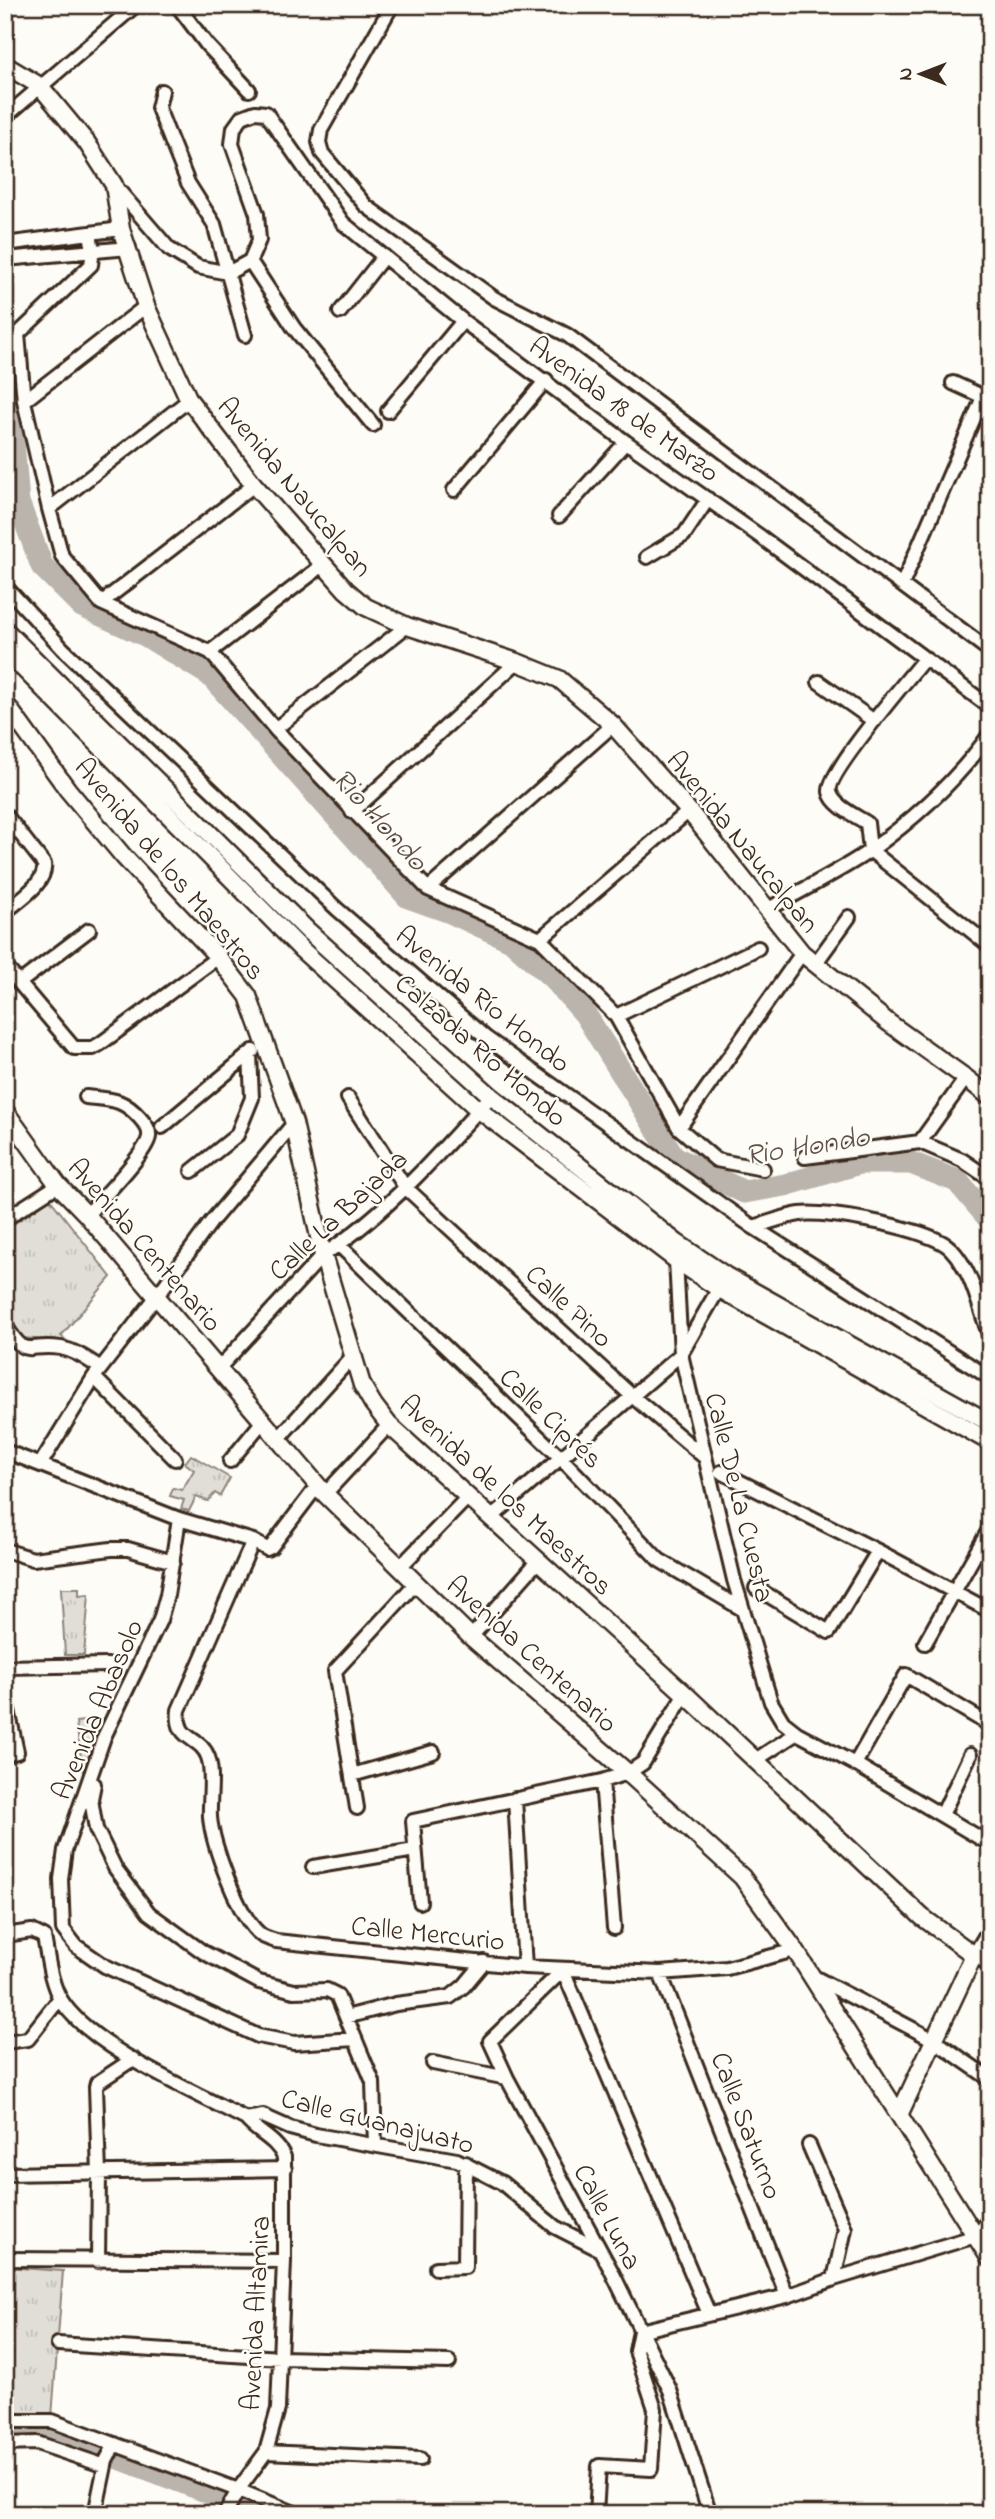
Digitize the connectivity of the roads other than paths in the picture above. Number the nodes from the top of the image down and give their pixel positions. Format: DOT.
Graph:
graph roads {
  1 [pos="136,5"];
  2 [pos="177,5"];
  3 [pos="392,5"];
  4 [pos="5,65"];
  5 [pos="40,86"];
  6 [pos="248,90"];
  7 [pos="162,91"];
  8 [pos="5,117"];
  9 [pos="114,185"];
  10 [pos="121,229"];
  11 [pos="90,234"];
  12 [pos="5,244"];
  13 [pos="129,248"];
  14 [pos="93,250"];
  15 [pos="384,256"];
  16 [pos="5,259"];
  17 [pos="250,261"];
  18 [pos="228,273"];
  19 [pos="146,306"];
  20 [pos="340,312"];
  21 [pos="463,321"];
  22 [pos="245,335"];
  23 [pos="546,380"];
  24 [pos="953,383"];
  25 [pos="986,398"];
  26 [pos="189,400"];
  27 [pos="24,401"];
  28 [pos="388,411"];
  29 [pos="373,425"];
  30 [pos="626,442"];
  31 [pos="254,485"];
  32 [pos="454,491"];
  33 [pos="708,499"];
  34 [pos="49,509"];
  35 [pos="559,516"];
  36 [pos="647,556"];
  37 [pos="323,565"];
  38 [pos="902,585"];
  39 [pos="5,586"];
  40 [pos="101,603"];
  41 [pos="407,626"];
  42 [pos="5,630"];
  43 [pos="5,650"];
  44 [pos="990,651"];
  45 [pos="210,652"];
  46 [pos="925,659"];
  47 [pos="517,662"];
  48 [pos="819,682"];
  49 [pos="6,705"];
  50 [pos="990,707"];
  51 [pos="874,721"];
  52 [pos="613,725"];
  53 [pos="275,729"];
  54 [pos="990,734"];
  55 [pos="690,811"];
  56 [pos="352,812"];
  57 [pos="5,814"];
  58 [pos="870,850"];
  59 [pos="428,889"];
  60 [pos="769,908"];
  61 [pos="5,912"];
  62 [pos="849,916"];
  63 [pos="89,930"];
  64 [pos="540,939"];
  65 [pos="987,939"];
  66 [pos="758,948"];
  67 [pos="218,957"];
  68 [pos="809,958"];
  69 [pos="5,966"];
  70 [pos="19,983"];
  71 [pos="617,1016"];
  72 [pos="266,1041"];
  73 [pos="250,1054"];
  74 [pos="967,1078"];
  75 [pos="491,1096"];
  76 [pos="86,1097"];
  77 [pos="990,1097"];
  78 [pos="348,1098"];
  79 [pos="479,1110"];
  80 [pos="5,1111"];
  81 [pos="294,1123"];
  82 [pos="162,1127"];
  83 [pos="679,1128"];
  84 [pos="920,1142"];
  85 [pos="805,1157"];
  86 [pos="763,1169"];
  87 [pos="192,1171"];
  88 [pos="990,1179"];
  89 [pos="58,1185"];
  90 [pos="405,1187"];
  91 [pos="87,1215"];
  92 [pos="5,1219"];
  93 [pos="753,1227"];
  94 [pos="339,1245"];
  95 [pos="323,1255"];
  96 [pos="676,1260"];
  97 [pos="722,1282"];
  98 [pos="157,1296"];
  99 [pos="5,1325"];
  100 [pos="990,1337"];
  101 [pos="681,1354"];
  102 [pos="354,1356"];
  103 [pos="218,1369"];
  104 [pos="97,1373"];
  105 [pos="990,1378"];
  106 [pos="632,1396"];
  107 [pos="988,1419"];
  108 [pos="262,1421"];
  109 [pos="389,1425"];
  110 [pos="278,1439"];
  111 [pos="990,1442"];
  112 [pos="5,1451"];
  113 [pos="704,1457"];
  114 [pos="561,1458"];
  115 [pos="175,1459"];
  116 [pos="230,1461"];
  117 [pos="41,1463"];
  118 [pos="721,1472"];
  119 [pos="321,1490"];
  120 [pos="468,1497"];
  121 [pos="492,1517"];
  122 [pos="179,1519"];
  123 [pos="990,1528"];
  124 [pos="253,1541"];
  125 [pos="5,1550"];
  126 [pos="878,1551"];
  127 [pos="538,1560"];
  128 [pos="173,1562"];
  129 [pos="399,1568"];
  130 [pos="416,1583"];
  131 [pos="756,1588"];
  132 [pos="955,1592"];
  133 [pos="742,1609"];
  134 [pos="990,1611"];
  135 [pos="471,1637"];
  136 [pos="925,1643"];
  137 [pos="108,1665"];
  138 [pos="5,1667"];
  139 [pos="685,1695"];
  140 [pos="5,1696"];
  141 [pos="990,1725"];
  142 [pos="797,1733"];
  143 [pos="104,1737"];
  144 [pos="433,1752"];
  145 [pos="11,1754"];
  146 [pos="970,1755"];
  147 [pos="754,1761"];
  148 [pos="855,1764"];
  149 [pos="628,1773"];
  150 [pos="352,1775"];
  151 [pos="602,1781"];
  152 [pos="515,1799"];
  153 [pos="357,1808"];
  154 [pos="943,1815"];
  155 [pos="990,1844"];
  156 [pos="415,1850"];
  157 [pos="313,1867"];
  158 [pos="420,1902"];
  159 [pos="614,1928"];
  160 [pos="990,1928"];
  161 [pos="63,1929"];
  162 [pos="5,1935"];
  163 [pos="44,1937"];
  164 [pos="795,1950"];
  165 [pos="974,1955"];
  166 [pos="484,1962"];
  167 [pos="990,1965"];
  168 [pos="525,1967"];
  169 [pos="563,1970"];
  170 [pos="660,1973"];
  171 [pos="811,1975"];
  172 [pos="60,1998"];
  173 [pos="346,2017"];
  174 [pos="355,2039"];
  175 [pos="934,2040"];
  176 [pos="5,2042"];
  177 [pos="133,2059"];
  178 [pos="433,2063"];
  179 [pos="507,2078"];
  180 [pos="990,2079"];
  181 [pos="899,2115"];
  182 [pos="246,2119"];
  183 [pos="375,2145"];
  184 [pos="809,2145"];
  185 [pos="466,2163"];
  186 [pos="285,2169"];
  187 [pos="5,2174"];
  188 [pos="99,2174"];
  189 [pos="990,2218"];
  190 [pos="976,2236"];
  191 [pos="600,2250"];
  192 [pos="5,2259"];
  193 [pos="990,2259"];
  194 [pos="98,2261"];
  195 [pos="284,2261"];
  196 [pos="436,2268"];
  197 [pos="834,2279"];
  198 [pos="787,2296"];
  199 [pos="709,2314"];
  200 [pos="640,2331"];
  201 [pos="58,2344"];
  202 [pos="281,2358"];
  203 [pos="449,2362"];
  204 [pos="5,2421"];
  205 [pos="5,2444"];
  206 [pos="114,2446"];
  207 [pos="266,2452"];
  208 [pos="420,2459"];
  209 [pos="105,2464"];
  210 [pos="238,2490"];
  211 [pos="226,2512"];
  212 [pos="95,2514"];
  213 [pos="297,2514"];
  214 [pos="596,2514"];
  215 [pos="710,2514"];
  1 -- 5 [label="street"];
  2 -- 6 [label="street"];
  3 -- 38 [label="street"];
  4 -- 5 [label="main road, Avenida Naucalpan"];
  5 -- 8 [label="street"];
  5 -- 9 [label="main road, Avenida Naucalpan"];
  7 -- 18 [label="street"];
  9 -- 10 [label="main road, Avenida Naucalpan"];
  9 -- 18 [label="street"];
  10 -- 11 [label="street"];
  10 -- 13 [label="main road, Avenida Naucalpan"];
  11 -- 12 [label="street"];
  11 -- 14 [label="street"];
  13 -- 14 [label="street"];
  13 -- 19 [label="main road, Avenida Naucalpan"];
  14 -- 16 [label="street"];
  14 -- 27 [label="street"];
  15 -- 17 [label="street, Avenida 18 de Marzo"];
  15 -- 20 [label="street"];
  15 -- 21 [label="street, Avenida 18 de Marzo"];
  17 -- 18 [label="street"];
  17 -- 29 [label="street"];
  18 -- 22 [label="street"];
  19 -- 26 [label="main road, Avenida Naucalpan"];
  19 -- 27 [label="street"];
  21 -- 23 [label="street, Avenida 18 de Marzo"];
  21 -- 28 [label="street"];
  23 -- 30 [label="street, Avenida 18 de Marzo"];
  23 -- 32 [label="street"];
  24 -- 25 [label="street"];
  25 -- 38 [label="street"];
  26 -- 31 [label="main road, Avenida Naucalpan"];
  26 -- 34 [label="street"];
  27 -- 34 [label="street"];
  30 -- 33 [label="street, Avenida 18 de Marzo"];
  30 -- 35 [label="street"];
  31 -- 37 [label="main road, Avenida Naucalpan"];
  31 -- 40 [label="street"];
  33 -- 36 [label="street"];
  33 -- 46 [label="street, Avenida 18 de Marzo"];
  34 -- 40 [label="street"];
  37 -- 41 [label="main road, Avenida Naucalpan"];
  37 -- 45 [label="street"];
  38 -- 44 [label="street"];
  39 -- 93 [label="street, Avenida Río Hondo"];
  40 -- 45 [label="street"];
  41 -- 47 [label="main road, Avenida Naucalpan"];
  41 -- 53 [label="street"];
  42 -- 75 [label="main road, Calzada Río Hondo"];
  43 -- 79 [label="main road, Calzada Río Hondo"];
  45 -- 53 [label="street"];
  46 -- 50 [label="street, Avenida 18 de Marzo"];
  46 -- 51 [label="street"];
  47 -- 52 [label="main road, Avenida Naucalpan"];
  47 -- 56 [label="street"];
  48 -- 51 [label="street"];
  49 -- 67 [label="main road, Avenida de los Maestros"];
  51 -- 58 [label="street"];
  52 -- 55 [label="main road, Avenida Naucalpan"];
  52 -- 59 [label="street"];
  53 -- 56 [label="street"];
  54 -- 58 [label="street"];
  55 -- 60 [label="main road, Avenida Naucalpan"];
  55 -- 64 [label="street"];
  56 -- 59 [label="street"];
  57 -- 61 [label="street"];
  58 -- 60 [label="street"];
  58 -- 65 [label="street"];
  59 -- 64 [label="street"];
  60 -- 68 [label="main road, Avenida Naucalpan"];
  62 -- 68 [label="street"];
  63 -- 70 [label="street"];
  64 -- 71 [label="street"];
  66 -- 71 [label="street"];
  67 -- 70 [label="street"];
  67 -- 72 [label="main road, Avenida de los Maestros"];
  68 -- 74 [label="main road, Avenida Naucalpan"];
  68 -- 83 [label="street"];
  69 -- 70 [label="street"];
  71 -- 83 [label="street"];
  72 -- 73 [label="street"];
  72 -- 81 [label="main road, Avenida de los Maestros"];
  73 -- 82 [label="street"];
  73 -- 87 [label="street"];
  74 -- 77 [label="main road, Avenida Naucalpan"];
  74 -- 84 [label="street"];
  75 -- 79 [label="street, Calle La Bajada"];
  75 -- 97 [label="main road, Calzada Río Hondo"];
  76 -- 91 [label="street"];
  78 -- 90 [label="street, Calle Pino"];
  79 -- 90 [label="street, Calle La Bajada"];
  79 -- 96 [label="main road, Calzada Río Hondo"];
  80 -- 89 [label="main road, Avenida Centenario"];
  81 -- 95 [label="main road, Avenida de los Maestros"];
  81 -- 98 [label="street"];
  83 -- 86 [label="street"];
  84 -- 85 [label="street"];
  84 -- 88 [label="street"];
  89 -- 91 [label="main road, Avenida Centenario"];
  89 -- 92 [label="street"];
  90 -- 94 [label="street, Calle La Bajada"];
  90 -- 106 [label="street, Calle Pino"];
  91 -- 98 [label="main road, Avenida Centenario"];
  93 -- 100 [label="street"];
  93 -- 105 [label="street, Avenida Río Hondo"];
  94 -- 95 [label="street, Calle La Bajada"];
  94 -- 114 [label="street, Calle Ciprés"];
  95 -- 102 [label="main road, Avenida de los Maestros"];
  95 -- 103 [label="street, Calle La Bajada"];
  96 -- 97 [label="main road, Calzada Río Hondo"];
  96 -- 101 [label="street, Calle De La Cuesta"];
  97 -- 101 [label="street"];
  97 -- 107 [label="main road, Calzada Río Hondo"];
  97 -- 111 [label="main road, Calzada Río Hondo"];
  98 -- 103 [label="main road, Avenida Centenario"];
  98 -- 104 [label="street"];
  99 -- 104 [label="street"];
  101 -- 106 [label="street"];
  101 -- 113 [label="street, Calle De La Cuesta"];
  102 -- 109 [label="main road, Avenida de los Maestros"];
  102 -- 110 [label="street"];
  103 -- 108 [label="main road, Avenida Centenario"];
  104 -- 115 [label="street"];
  104 -- 117 [label="street"];
  106 -- 113 [label="street, Calle Pino"];
  106 -- 114 [label="street"];
  108 -- 110 [label="main road, Avenida Centenario"];
  108 -- 116 [label="street"];
  109 -- 119 [label="street"];
  109 -- 120 [label="main road, Avenida de los Maestros"];
  110 -- 119 [label="main road, Avenida Centenario"];
  112 -- 117 [label="street"];
  113 -- 133 [label="street, Calle De La Cuesta"];
  114 -- 121 [label="street"];
  114 -- 133 [label="street, Calle Ciprés"];
  117 -- 122 [label="street"];
  118 -- 126 [label="street"];
  119 -- 124 [label="street"];
  119 -- 129 [label="main road, Avenida Centenario"];
  120 -- 121 [label="main road, Avenida de los Maestros"];
  120 -- 129 [label="street"];
  121 -- 127 [label="main road, Avenida de los Maestros"];
  122 -- 124 [label="street"];
  122 -- 128 [label="street, Avenida Abasolo"];
  123 -- 132 [label="street"];
  124 -- 166 [label="street, Calle Mercurio"];
  125 -- 128 [label="street"];
  126 -- 131 [label="street"];
  126 -- 132 [label="street"];
  127 -- 135 [label="street"];
  127 -- 139 [label="main road, Avenida de los Maestros"];
  128 -- 143 [label="street, Avenida Abasolo"];
  129 -- 130 [label="main road, Avenida Centenario"];
  130 -- 135 [label="main road, Avenida Centenario"];
  130 -- 150 [label="street"];
  132 -- 134 [label="street"];
  132 -- 136 [label="street"];
  133 -- 142 [label="street, Calle De La Cuesta"];
  135 -- 149 [label="main road, Avenida Centenario"];
  137 -- 138 [label="street"];
  139 -- 147 [label="main road, Avenida de los Maestros"];
  139 -- 149 [label="street"];
  140 -- 145 [label="street"];
  141 -- 148 [label="street"];
  142 -- 147 [label="street"];
  142 -- 148 [label="street, Calle De La Cuesta"];
  143 -- 161 [label="street, Avenida Abasolo"];
  143 -- 173 [label="street"];
  144 -- 150 [label="street"];
  146 -- 154 [label="street"];
  147 -- 165 [label="main road, Avenida de los Maestros"];
  148 -- 154 [label="street, Calle De La Cuesta"];
  149 -- 151 [label="street"];
  149 -- 164 [label="main road, Avenida Centenario"];
  150 -- 153 [label="street"];
  151 -- 152 [label="street"];
  151 -- 159 [label="street"];
  152 -- 156 [label="street"];
  152 -- 168 [label="street"];
  154 -- 155 [label="street, Calle De La Cuesta"];
  156 -- 157 [label="street"];
  156 -- 158 [label="street"];
  160 -- 165 [label="street"];
  161 -- 163 [label="street"];
  161 -- 174 [label="street"];
  162 -- 163 [label="street"];
  163 -- 172 [label="street"];
  164 -- 170 [label="street, Calle Mercurio"];
  164 -- 171 [label="main road, Avenida Centenario"];
  165 -- 167 [label="street, Avenida de los Maestros"];
  165 -- 175 [label="main road"];
  166 -- 168 [label="street, Calle Mercurio"];
  166 -- 173 [label="street"];
  168 -- 169 [label="street, Calle Mercurio"];
  169 -- 170 [label="street, Calle Mercurio"];
  169 -- 179 [label="street, Calle Luna"];
  169 -- 199 [label="street"];
  170 -- 198 [label="street, Calle Saturno"];
  171 -- 175 [label="street"];
  171 -- 181 [label="main road, Avenida Centenario"];
  172 -- 176 [label="street"];
  172 -- 177 [label="street"];
  173 -- 174 [label="street"];
  174 -- 183 [label="street"];
  175 -- 180 [label="street"];
  175 -- 181 [label="main road"];
  177 -- 182 [label="street"];
  177 -- 188 [label="street"];
  178 -- 179 [label="street"];
  179 -- 191 [label="street, Calle Luna"];
  181 -- 190 [label="main road, Avenida Centenario"];
  182 -- 183 [label="street, Calle Guanajuato"];
  182 -- 186 [label="street, Avenida Altamira"];
  183 -- 185 [label="street, Calle Guanajuato"];
  184 -- 197 [label="street"];
  185 -- 191 [label="street, Calle Guanajuato"];
  185 -- 196 [label="street"];
  186 -- 188 [label="street"];
  186 -- 195 [label="street, Avenida Altamira"];
  187 -- 188 [label="street"];
  188 -- 194 [label="street"];
  189 -- 190 [label="street"];
  190 -- 193 [label="main road, Avenida Centenario"];
  190 -- 197 [label="street"];
  191 -- 200 [label="street, Calle Luna"];
  192 -- 194 [label="street"];
  194 -- 195 [label="street"];
  195 -- 202 [label="street, Avenida Altamira"];
  197 -- 198 [label="street"];
  198 -- 199 [label="street"];
  199 -- 200 [label="street"];
  200 -- 214 [label="street"];
  200 -- 215 [label="street, Calle Luna"];
  201 -- 202 [label="street"];
  202 -- 203 [label="street"];
  202 -- 207 [label="street, Avenida Altamira"];
  204 -- 206 [label="street"];
  205 -- 209 [label="street"];
  206 -- 209 [label="street"];
  206 -- 210 [label="street"];
  207 -- 208 [label="street"];
  207 -- 210 [label="street, Avenida Altamira"];
  209 -- 212 [label="street"];
  210 -- 211 [label="street, Avenida Altamira"];
  210 -- 213 [label="street"];
}
